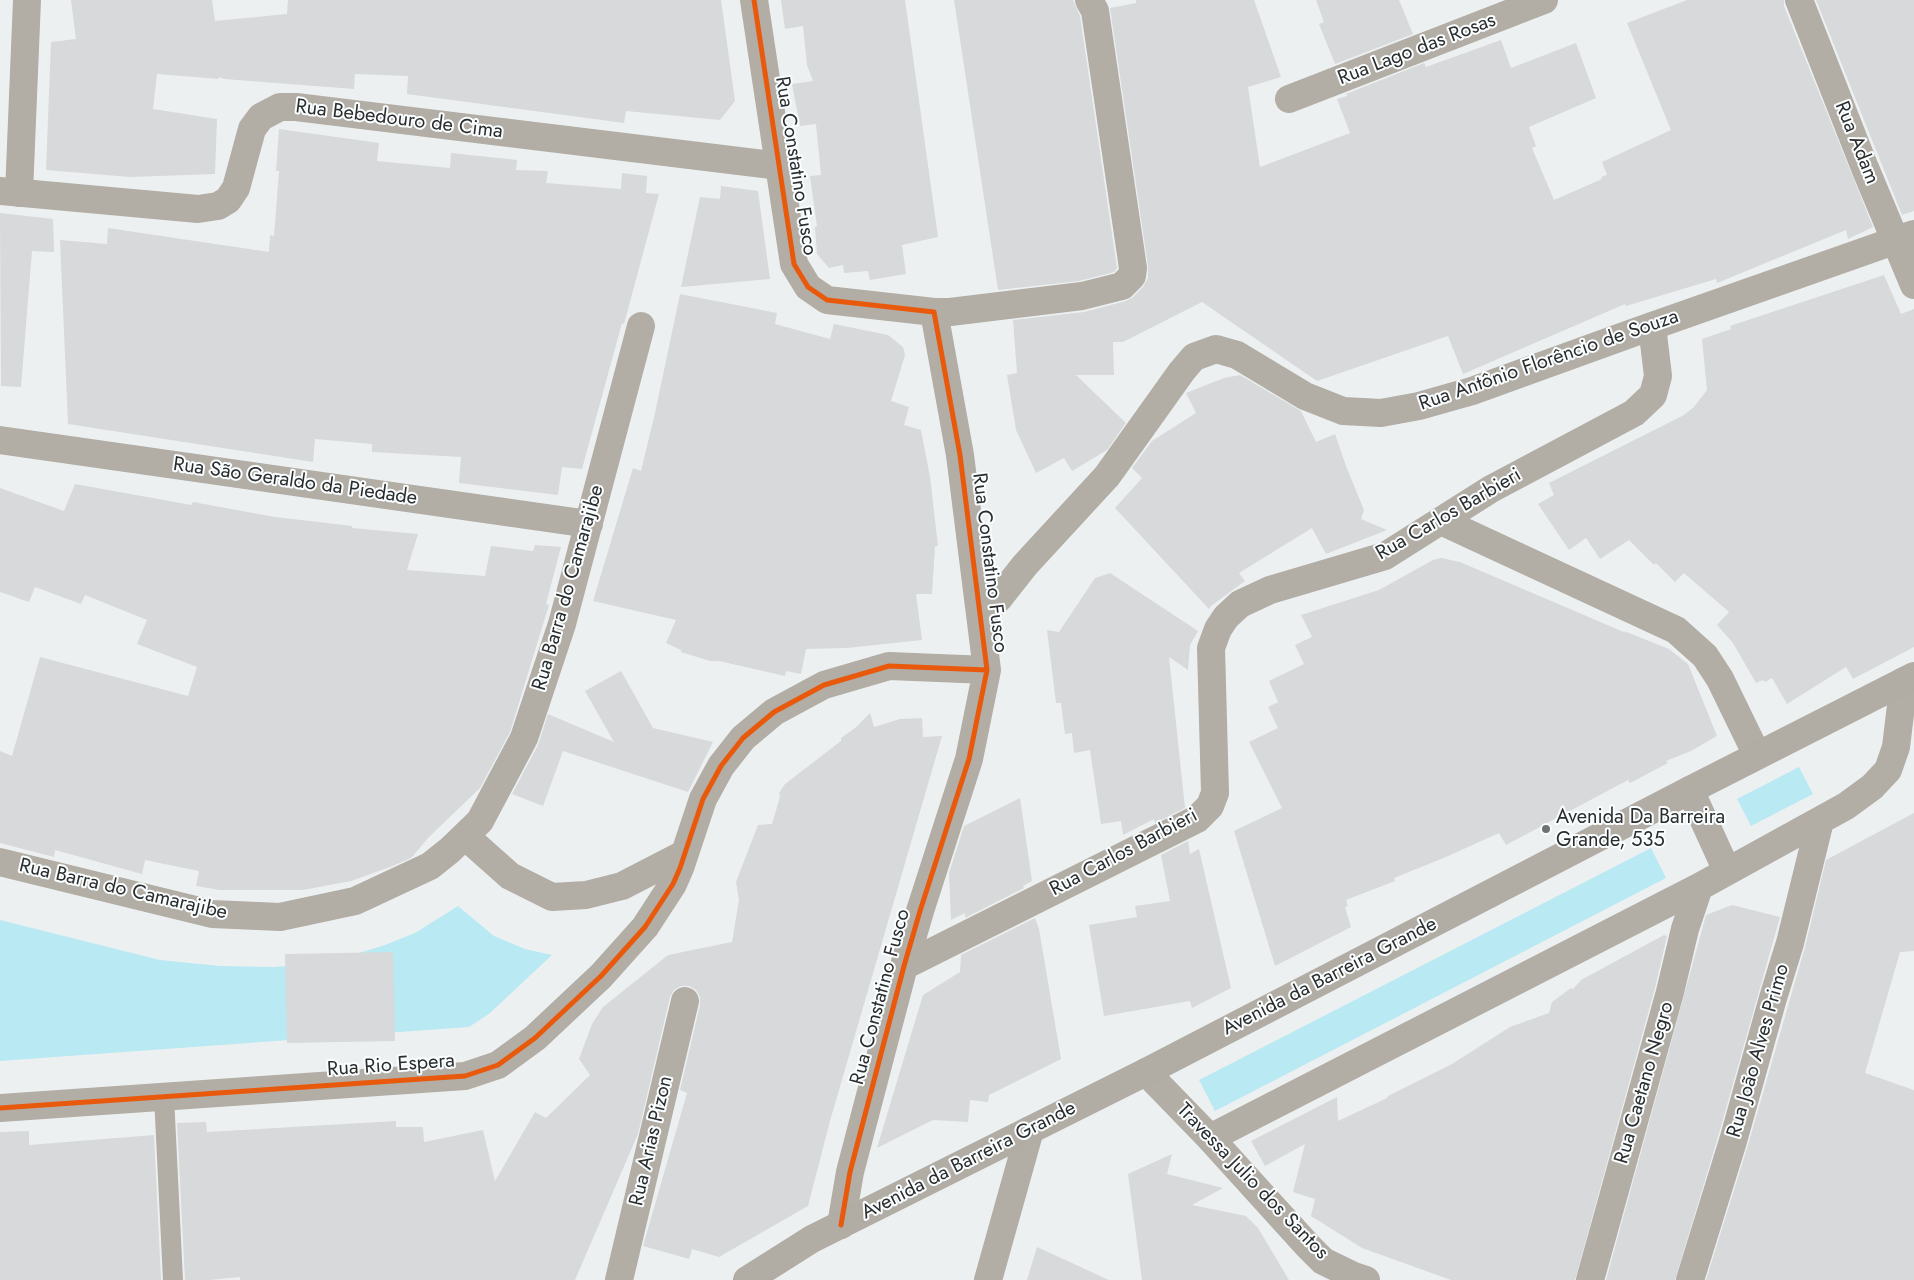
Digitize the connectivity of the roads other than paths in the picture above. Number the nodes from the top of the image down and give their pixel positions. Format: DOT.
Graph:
graph roads {
  1 [pos="27,0"];
  2 [pos="754,0"];
  3 [pos="1089,0"];
  4 [pos="1544,0"];
  5 [pos="1800,0"];
  6 [pos="1289,99"];
  7 [pos="780,166"];
  8 [pos="10,192"];
  9 [pos="1904,237"];
  10 [pos="1914,285"];
  11 [pos="934,312"];
  12 [pos="641,326"];
  13 [pos="1652,326"];
  14 [pos="0,440"];
  15 [pos="1441,521"];
  16 [pos="589,524"];
  17 [pos="981,616"];
  18 [pos="987,670"];
  19 [pos="1909,679"];
  20 [pos="1757,755"];
  21 [pos="1690,790"];
  22 [pos="1820,821"];
  23 [pos="465,836"];
  24 [pos="684,854"];
  25 [pos="0,862"];
  26 [pos="1727,871"];
  27 [pos="1700,887"];
  28 [pos="904,966"];
  29 [pos="685,1001"];
  30 [pos="1146,1072"];
  31 [pos="164,1096"];
  32 [pos="0,1108"];
  33 [pos="1030,1130"];
  34 [pos="1210,1138"];
  35 [pos="841,1224"];
  36 [pos="1320,1270"];
  37 [pos="173,1280"];
  38 [pos="619,1280"];
  39 [pos="748,1280"];
  40 [pos="988,1280"];
  41 [pos="1366,1280"];
  42 [pos="1590,1280"];
  43 [pos="1690,1280"];
  1 -- 8 [label="street"];
  2 -- 7 [label="street, Rua Constatino Fusco"];
  3 -- 11 [label="street"];
  4 -- 6 [label="street, Rua Lago das Rosas"];
  5 -- 9 [label="street, Rua Adam"];
  7 -- 8 [label="street, Rua Bebedouro de Cima"];
  7 -- 11 [label="street, Rua Constatino Fusco"];
  9 -- 10 [label="street, Rua Adam"];
  9 -- 13 [label="street, Rua Antônio Florêncio de Souza"];
  11 -- 17 [label="street, Rua Constatino Fusco"];
  12 -- 16 [label="street, Rua Barra do Camarajibe"];
  13 -- 15 [label="street, Rua Carlos Barbieri"];
  13 -- 17 [label="street, Rua Antônio Florêncio de Souza"];
  14 -- 16 [label="street, Rua São Geraldo da Piedade"];
  15 -- 20 [label="street"];
  15 -- 28 [label="street, Rua Carlos Barbieri"];
  16 -- 23 [label="street, Rua Barra do Camarajibe"];
  17 -- 18 [label="street, Rua Constatino Fusco"];
  18 -- 24 [label="street"];
  18 -- 28 [label="street, Rua Constatino Fusco"];
  19 -- 20 [label="main road, Avenida da Barreira Grande"];
  19 -- 22 [label="street"];
  20 -- 21 [label="main road, Avenida da Barreira Grande"];
  21 -- 26 [label="street"];
  21 -- 30 [label="main road, Avenida da Barreira Grande"];
  22 -- 26 [label="street"];
  22 -- 43 [label="street, Rua João Alves Primo"];
  23 -- 24 [label="street"];
  23 -- 25 [label="street, Rua Barra do Camarajibe"];
  24 -- 31 [label="street, Rua Rio Espera"];
  26 -- 27 [label="street"];
  27 -- 34 [label="street"];
  27 -- 42 [label="street, Rua Caetano Negro"];
  28 -- 35 [label="street, Rua Constatino Fusco"];
  29 -- 38 [label="street, Rua Arias Pizon"];
  30 -- 33 [label="main road, Avenida da Barreira Grande"];
  30 -- 34 [label="street, Travessa Julio dos Santos"];
  31 -- 32 [label="street, Rua Rio Espera"];
  31 -- 37 [label="lane"];
  33 -- 35 [label="main road, Avenida da Barreira Grande"];
  33 -- 40 [label="street"];
  34 -- 36 [label="street, Travessa Julio dos Santos"];
  35 -- 39 [label="main road, Avenida da Barreira Grande"];
  36 -- 41 [label="street, Travessa Julio dos Santos"];
}
